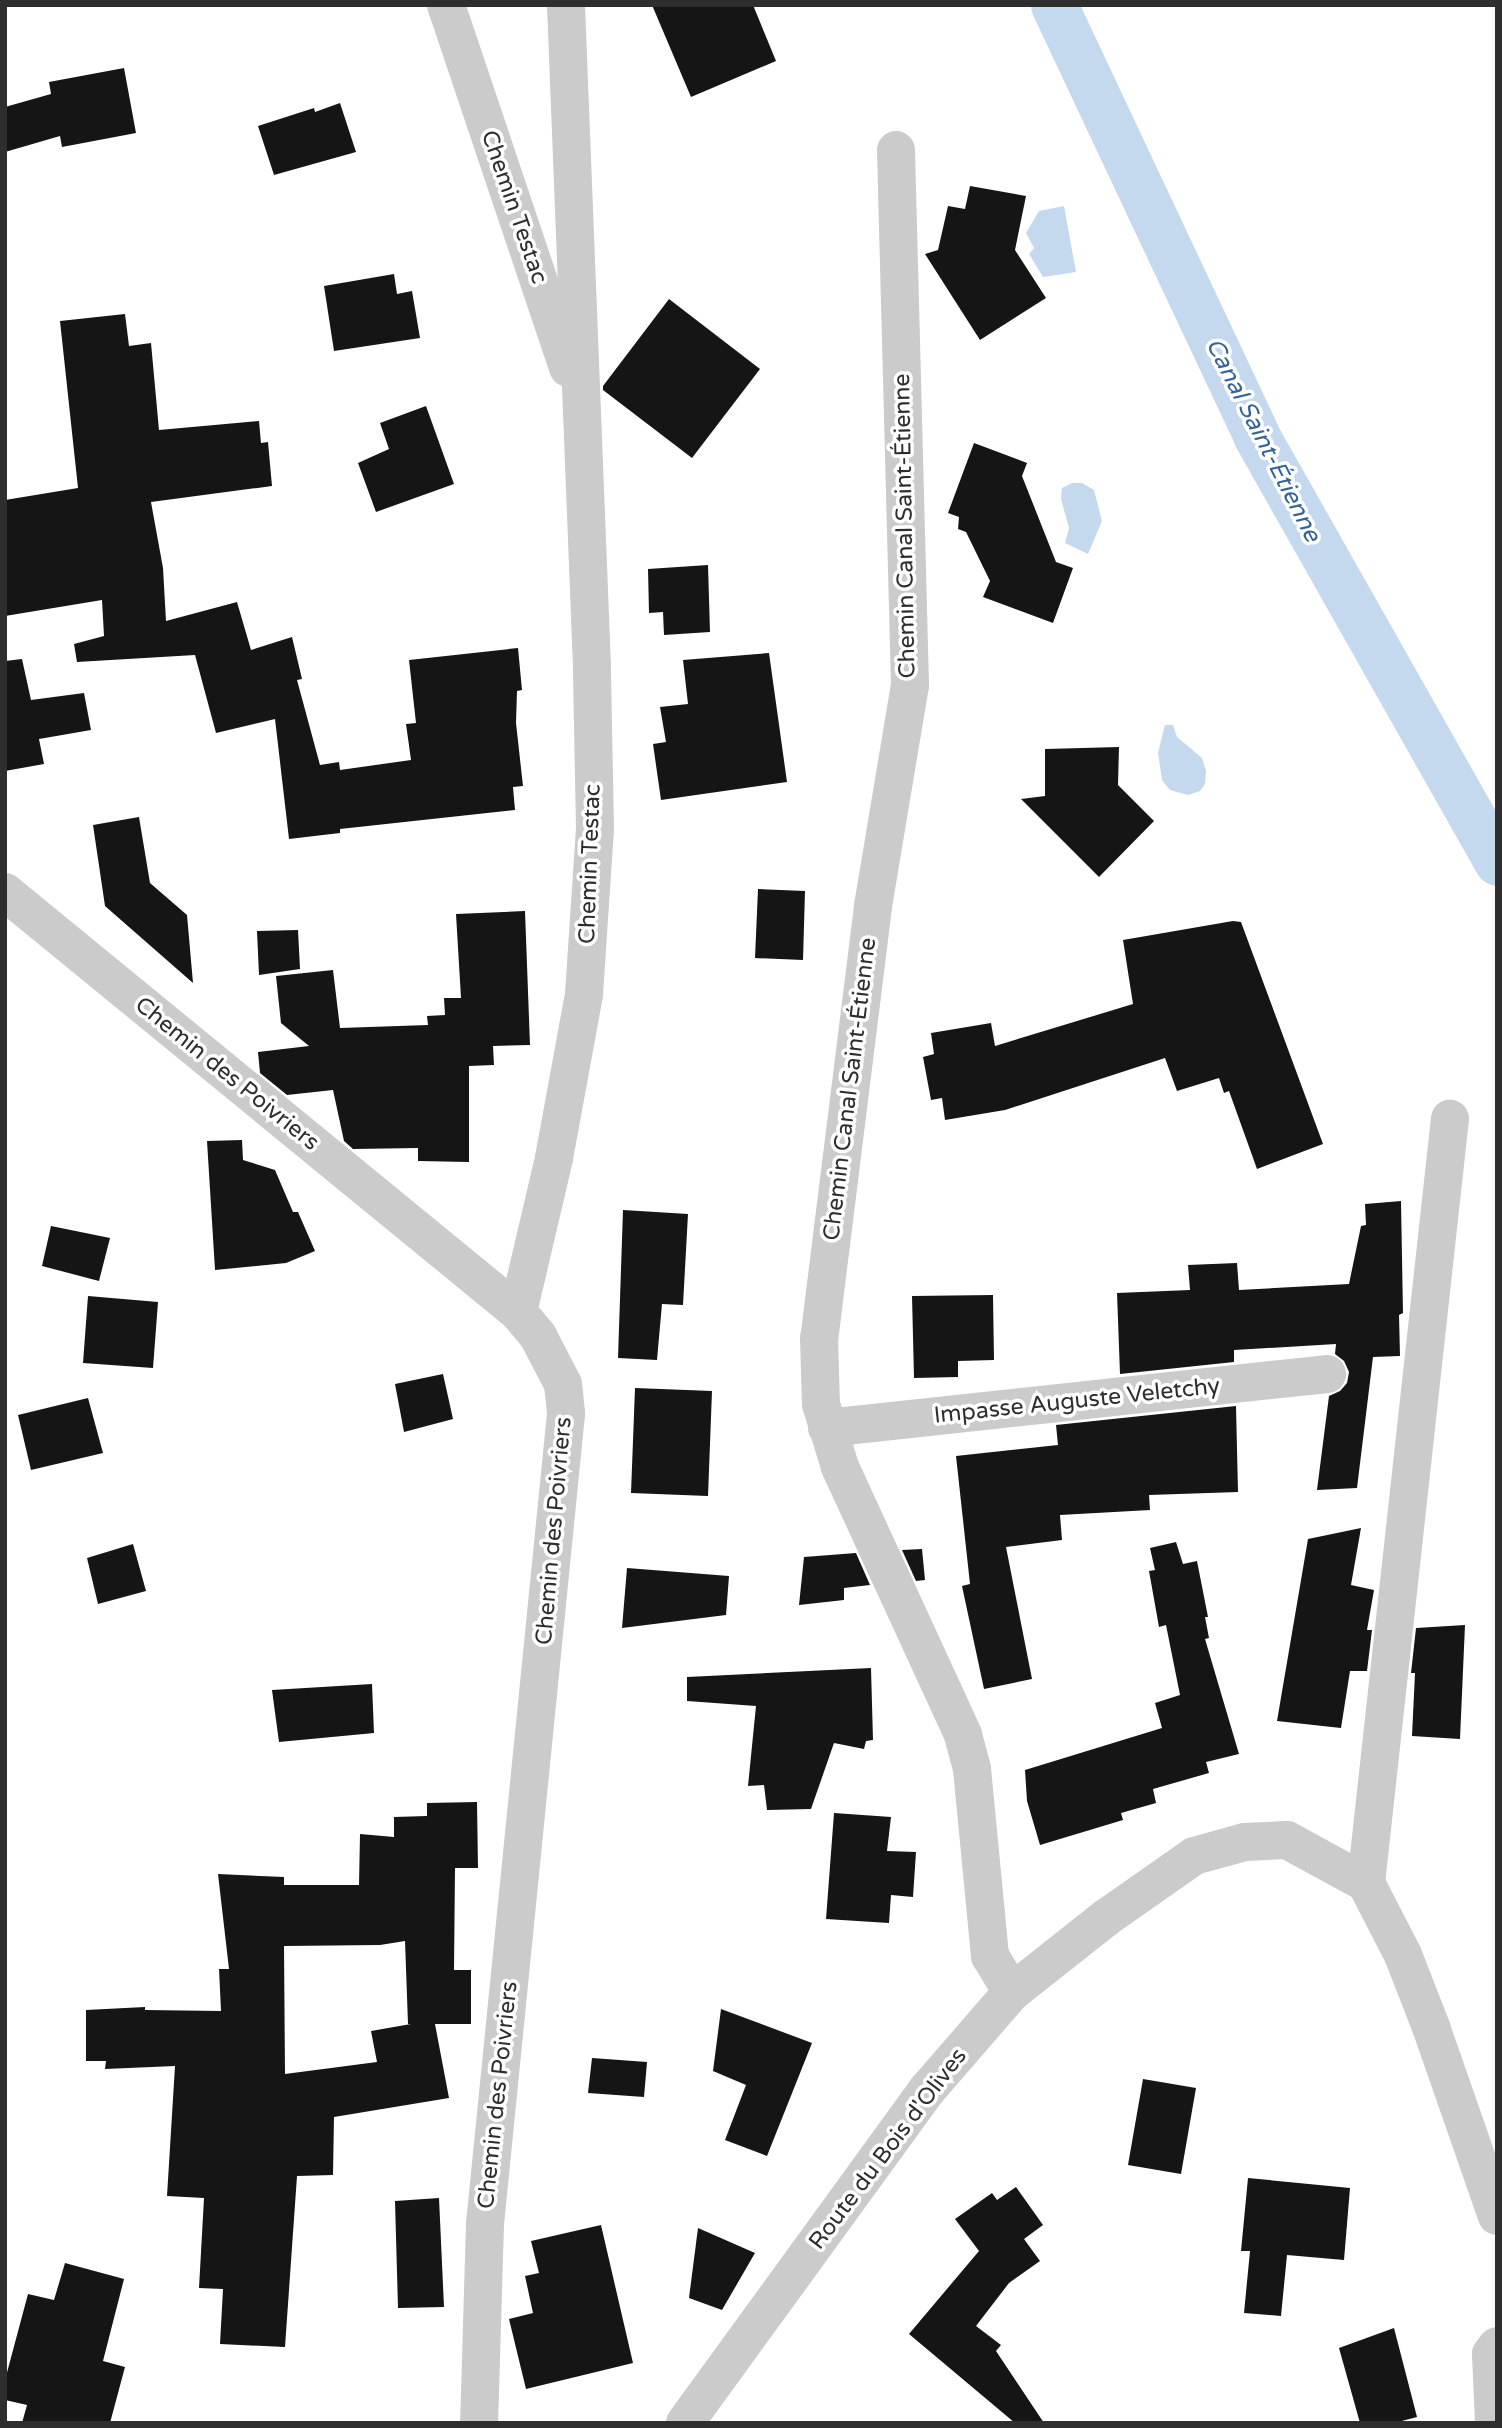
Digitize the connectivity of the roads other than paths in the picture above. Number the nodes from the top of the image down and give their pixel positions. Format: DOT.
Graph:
graph roads {
  1 [pos="446,5"];
  2 [pos="566,5"];
  3 [pos="896,150"];
  4 [pos="582,409"];
  5 [pos="5,892"];
  6 [pos="1450,1119"];
  7 [pos="518,1312"];
  8 [pos="1327,1374"];
  9 [pos="827,1428"];
  10 [pos="1366,1883"];
  11 [pos="1012,1992"];
  12 [pos="1497,2216"];
  13 [pos="1497,2346"];
  14 [pos="479,2423"];
  15 [pos="685,2423"];
  16 [pos="1494,2423"];
  1 -- 4 [label="street, Chemin Testac"];
  2 -- 4 [label="street, Chemin Testac"];
  3 -- 9 [label="street, Chemin Canal Saint-Étienne"];
  4 -- 7 [label="street, Chemin Testac"];
  5 -- 7 [label="street, Chemin des Poivriers"];
  6 -- 10 [label="street"];
  7 -- 14 [label="street, Chemin des Poivriers"];
  8 -- 9 [label="street, Impasse Auguste Veletchy"];
  9 -- 11 [label="street, Chemin Canal Saint-Étienne"];
  10 -- 11 [label="street, Route du Bois d'Olives"];
  10 -- 12 [label="street"];
  11 -- 15 [label="street, Route du Bois d'Olives"];
  13 -- 16 [label="street"];
}
